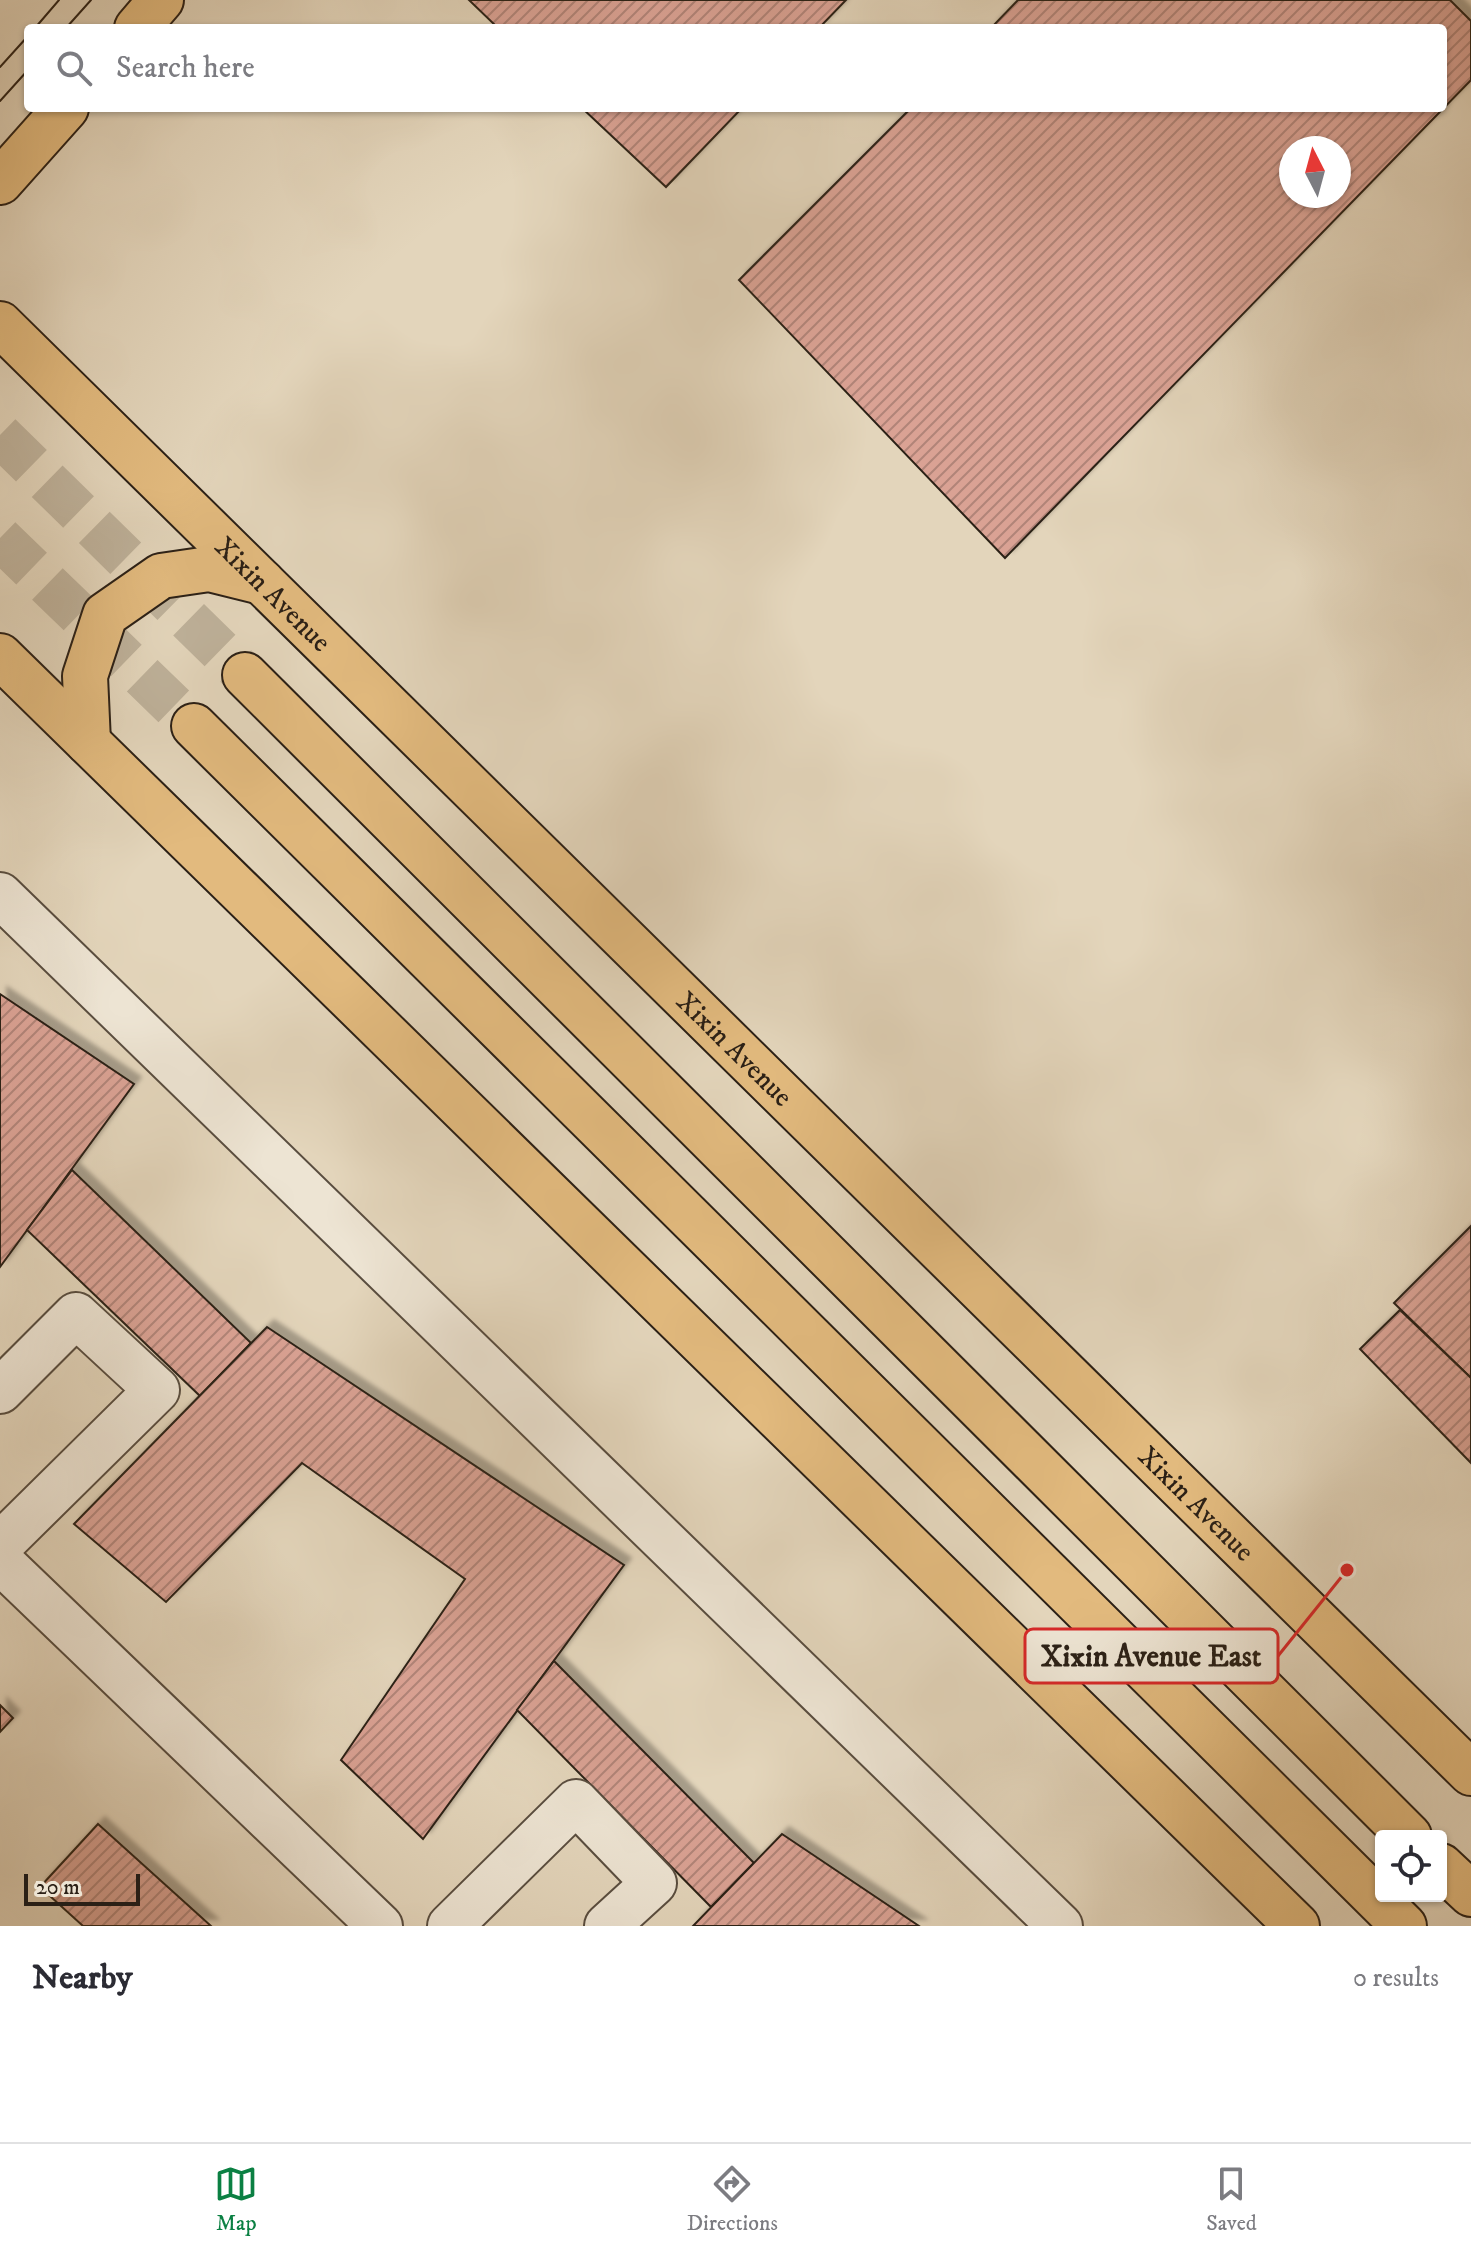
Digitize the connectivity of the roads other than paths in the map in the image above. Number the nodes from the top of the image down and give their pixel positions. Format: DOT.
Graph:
graph roads {
  1 [pos="161,0"];
  2 [pos="140,24"];
  3 [pos="62,112"];
  4 [pos="0,182"];
  5 [pos="0,324"];
  6 [pos="262,582"];
  7 [pos="0,656"];
  8 [pos="245,675"];
  9 [pos="194,726"];
  10 [pos="88,742"];
  11 [pos="0,895"];
  12 [pos="0,1391"];
  13 [pos="0,1545"];
  14 [pos="0,1561"];
  15 [pos="1471,1773"];
  16 [pos="1403,1830"];
  17 [pos="1447,1872"];
  18 [pos="1471,1894"];
  19 [pos="380,1926"];
  20 [pos="450,1926"];
  21 [pos="607,1926"];
  22 [pos="1060,1926"];
  23 [pos="1297,1926"];
  24 [pos="1404,1926"];
  1 -- 2 [label="main road"];
  3 -- 4 [label="main road"];
  5 -- 6 [label="main road, Xixin Avenue"];
  6 -- 10 [label="main road"];
  6 -- 15 [label="main road, Xixin Avenue"];
  7 -- 10 [label="main road"];
  8 -- 16 [label="main road"];
  9 -- 24 [label="main road"];
  10 -- 23 [label="main road"];
  11 -- 22 [label="lane"];
  12 -- 13 [label="lane"];
  14 -- 19 [label="lane"];
  17 -- 18 [label="main road"];
  20 -- 21 [label="lane"];
}
